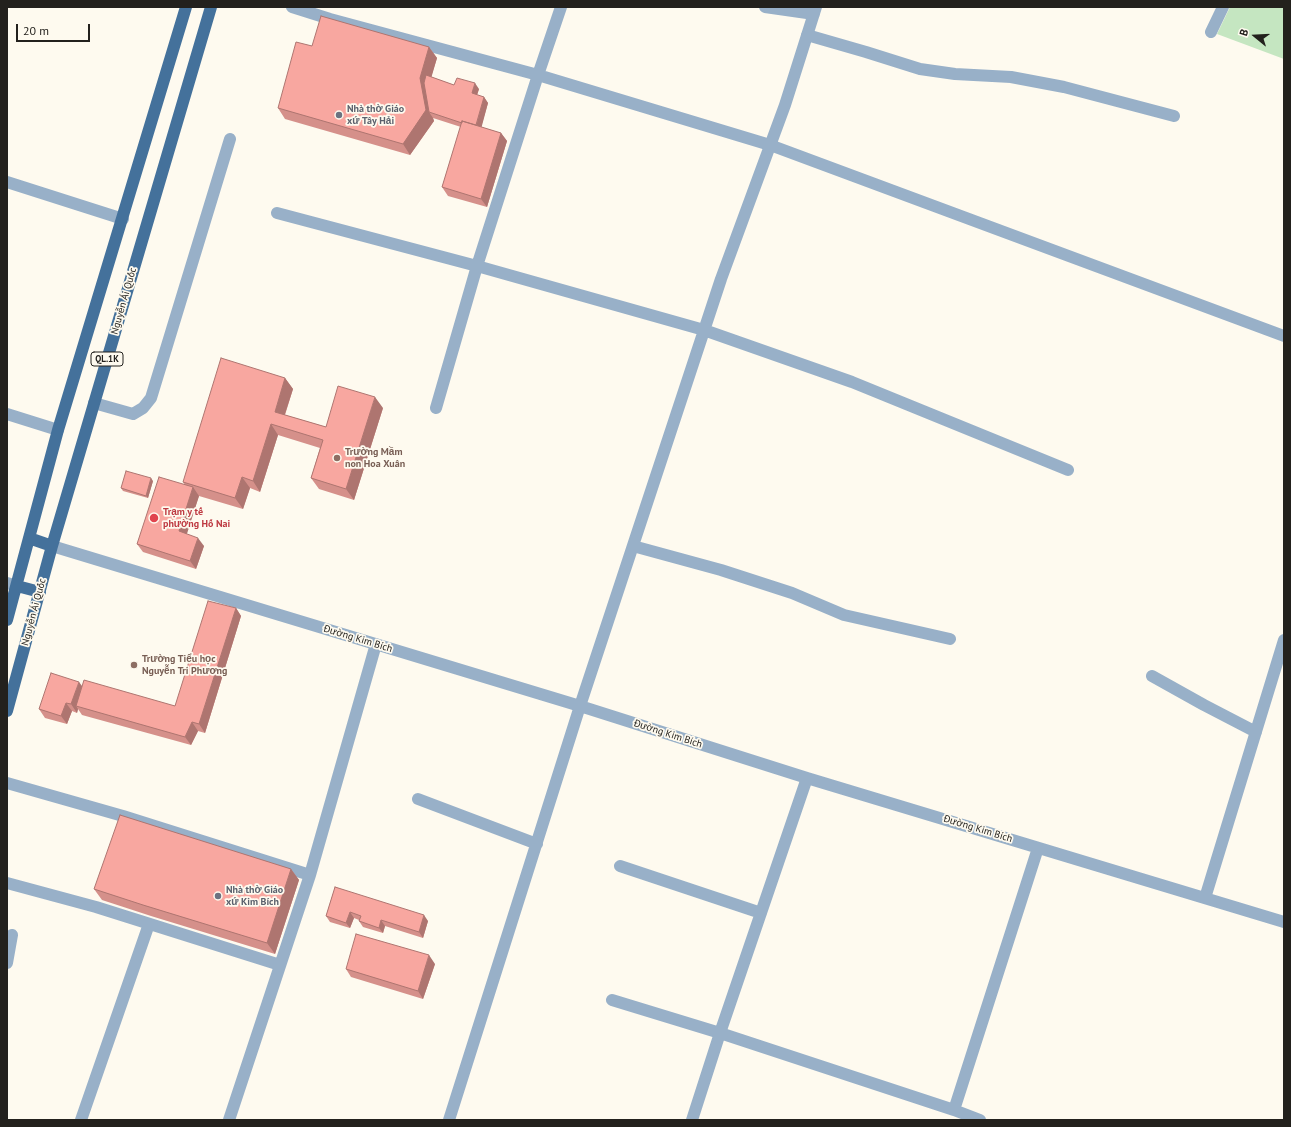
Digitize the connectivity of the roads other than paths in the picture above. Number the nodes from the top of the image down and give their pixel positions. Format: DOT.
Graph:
graph roads {
  1 [pos="186,7"];
  2 [pos="211,7"];
  3 [pos="292,7"];
  4 [pos="561,7"];
  5 [pos="765,7"];
  6 [pos="1223,7"];
  7 [pos="815,11"];
  8 [pos="1210,32"];
  9 [pos="807,35"];
  10 [pos="538,75"];
  11 [pos="1174,116"];
  12 [pos="230,139"];
  13 [pos="770,145"];
  14 [pos="7,182"];
  15 [pos="277,213"];
  16 [pos="123,219"];
  17 [pos="477,266"];
  18 [pos="704,330"];
  19 [pos="1284,336"];
  20 [pos="94,403"];
  21 [pos="436,408"];
  22 [pos="7,414"];
  23 [pos="58,430"];
  24 [pos="1068,470"];
  25 [pos="29,538"];
  26 [pos="52,546"];
  27 [pos="633,546"];
  28 [pos="12,584"];
  29 [pos="40,592"];
  30 [pos="7,620"];
  31 [pos="950,639"];
  32 [pos="1284,640"];
  33 [pos="376,644"];
  34 [pos="1152,676"];
  35 [pos="580,706"];
  36 [pos="7,711"];
  37 [pos="1256,732"];
  38 [pos="807,778"];
  39 [pos="7,783"];
  40 [pos="418,799"];
  41 [pos="537,844"];
  42 [pos="1038,848"];
  43 [pos="620,866"];
  44 [pos="310,875"];
  45 [pos="7,883"];
  46 [pos="1205,898"];
  47 [pos="761,913"];
  48 [pos="1284,922"];
  49 [pos="149,924"];
  50 [pos="12,935"];
  51 [pos="7,963"];
  52 [pos="280,965"];
  53 [pos="612,1000"];
  54 [pos="720,1033"];
  55 [pos="954,1110"];
  56 [pos="81,1120"];
  57 [pos="229,1120"];
  58 [pos="449,1120"];
  59 [pos="692,1120"];
  60 [pos="980,1120"];
  1 -- 16 [label="main road, QL.1K"];
  2 -- 20 [label="main road, Nguyễn Ái Quốc / QL.1K"];
  3 -- 10 [label="street"];
  4 -- 10 [label="street"];
  5 -- 7 [label="street"];
  6 -- 8 [label="street"];
  7 -- 9 [label="street"];
  9 -- 11 [label="street"];
  9 -- 13 [label="street"];
  10 -- 13 [label="street"];
  10 -- 17 [label="street"];
  12 -- 20 [label="street"];
  13 -- 18 [label="street"];
  13 -- 19 [label="street"];
  14 -- 16 [label="street"];
  15 -- 17 [label="street"];
  16 -- 23 [label="main road, QL.1K"];
  17 -- 18 [label="street"];
  17 -- 21 [label="street"];
  18 -- 24 [label="street"];
  18 -- 27 [label="street"];
  20 -- 26 [label="main road, Nguyễn Ái Quốc / QL.1K"];
  22 -- 23 [label="street"];
  23 -- 25 [label="main road, QL.1K"];
  25 -- 26 [label="main road"];
  25 -- 28 [label="main road, QL.1K"];
  26 -- 29 [label="main road, Nguyễn Ái Quốc / QL.1K"];
  26 -- 33 [label="street, Đường Kim Bích"];
  27 -- 31 [label="street"];
  27 -- 35 [label="street"];
  28 -- 29 [label="main road"];
  28 -- 30 [label="main road, QL.1K"];
  29 -- 36 [label="main road, Nguyễn Ái Quốc / QL.1K"];
  32 -- 37 [label="street"];
  33 -- 35 [label="street, Đường Kim Bích"];
  33 -- 44 [label="street"];
  34 -- 37 [label="street"];
  35 -- 38 [label="street, Đường Kim Bích"];
  35 -- 41 [label="street"];
  37 -- 46 [label="street"];
  38 -- 42 [label="street, Đường Kim Bích"];
  38 -- 47 [label="street"];
  39 -- 44 [label="street"];
  40 -- 41 [label="street"];
  41 -- 58 [label="street"];
  42 -- 46 [label="street, Đường Kim Bích"];
  42 -- 55 [label="street"];
  43 -- 47 [label="street"];
  44 -- 52 [label="street"];
  45 -- 49 [label="street"];
  46 -- 48 [label="street, Đường Kim Bích"];
  47 -- 54 [label="street"];
  49 -- 52 [label="street"];
  49 -- 56 [label="street"];
  50 -- 51 [label="street"];
  52 -- 57 [label="street"];
  53 -- 54 [label="street"];
  54 -- 55 [label="street"];
  54 -- 59 [label="street"];
  55 -- 60 [label="street"];
}
